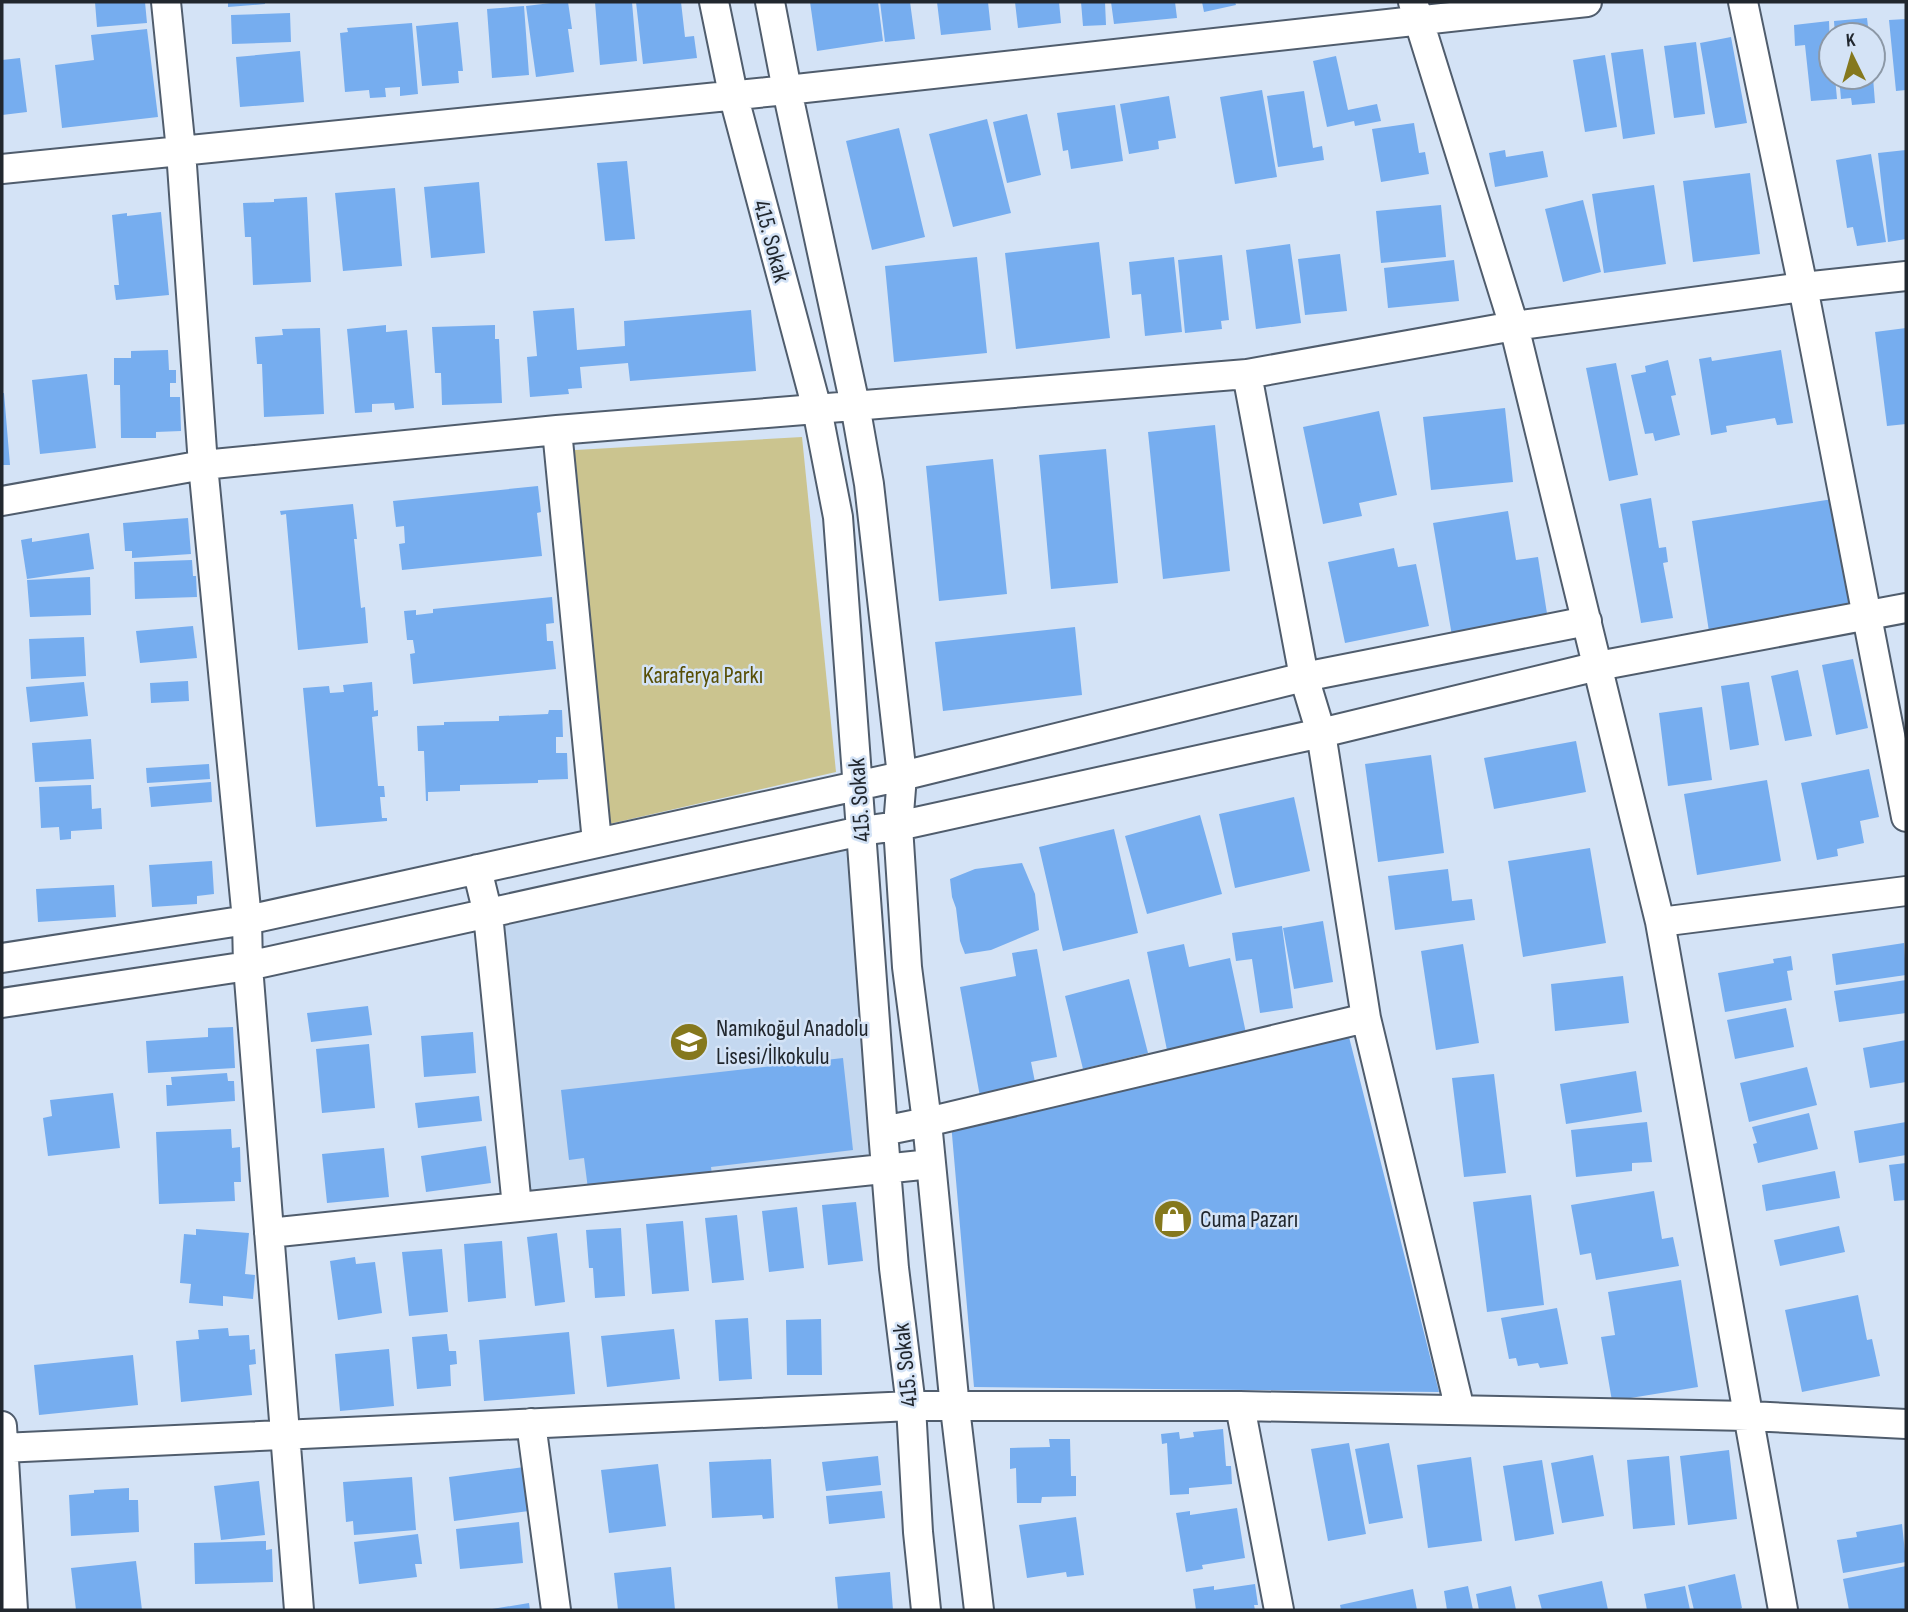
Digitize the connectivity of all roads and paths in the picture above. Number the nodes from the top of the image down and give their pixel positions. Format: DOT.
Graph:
graph roads {
  1 [pos="166,2"];
  2 [pos="714,2"];
  3 [pos="770,2"];
  4 [pos="1587,2"];
  5 [pos="1743,2"];
  6 [pos="1416,11"];
  7 [pos="787,90"];
  8 [pos="733,94"];
  9 [pos="181,151"];
  10 [pos="2,169"];
  11 [pos="1906,275"];
  12 [pos="1803,287"];
  13 [pos="1514,326"];
  14 [pos="1247,374"];
  15 [pos="855,405"];
  16 [pos="817,409"];
  17 [pos="556,429"];
  18 [pos="203,465"];
  19 [pos="2,501"];
  20 [pos="1906,608"];
  21 [pos="1868,616"];
  22 [pos="1587,621"];
  23 [pos="1598,666"];
  24 [pos="1304,677"];
  25 [pos="1321,733"];
  26 [pos="902,776"];
  27 [pos="858,785"];
  28 [pos="1906,817"];
  29 [pos="898,826"];
  30 [pos="860,831"];
  31 [pos="597,842"];
  32 [pos="477,869"];
  33 [pos="1906,891"];
  34 [pos="488,914"];
  35 [pos="247,920"];
  36 [pos="1660,922"];
  37 [pos="2,958"];
  38 [pos="248,967"];
  39 [pos="2,1003"];
  40 [pos="1366,1017"];
  41 [pos="927,1122"];
  42 [pos="883,1131"];
  43 [pos="931,1164"];
  44 [pos="887,1170"];
  45 [pos="517,1208"];
  46 [pos="269,1233"];
  47 [pos="911,1406"];
  48 [pos="1240,1406"];
  49 [pos="955,1408"];
  50 [pos="1460,1410"];
  51 [pos="1749,1416"];
  52 [pos="531,1423"];
  53 [pos="1906,1424"];
  54 [pos="285,1434"];
  55 [pos="2,1440"];
  56 [pos="13,1610"];
  57 [pos="299,1610"];
  58 [pos="556,1610"];
  59 [pos="926,1610"];
  60 [pos="979,1610"];
  61 [pos="1279,1610"];
  62 [pos="1783,1610"];
  1 -- 9 [label="street"];
  2 -- 8 [label="street, 415. Sokak"];
  3 -- 7 [label="street, 415. Sokak"];
  4 -- 6 [label="street"];
  5 -- 12 [label="street"];
  6 -- 7 [label="street"];
  6 -- 13 [label="street"];
  7 -- 8 [label="street"];
  7 -- 15 [label="street, 415. Sokak"];
  8 -- 9 [label="street"];
  8 -- 16 [label="street, 415. Sokak"];
  9 -- 10 [label="street"];
  9 -- 18 [label="street"];
  11 -- 12 [label="street"];
  12 -- 13 [label="street"];
  12 -- 21 [label="street"];
  13 -- 14 [label="street"];
  13 -- 22 [label="street"];
  14 -- 15 [label="street"];
  14 -- 24 [label="street"];
  15 -- 16 [label="street"];
  15 -- 26 [label="street, 415. Sokak"];
  16 -- 17 [label="street"];
  16 -- 27 [label="street, 415. Sokak"];
  17 -- 18 [label="street"];
  17 -- 31 [label="street"];
  18 -- 19 [label="street"];
  18 -- 35 [label="street"];
  20 -- 21 [label="street"];
  21 -- 23 [label="street"];
  21 -- 28 [label="street"];
  22 -- 23 [label="street"];
  22 -- 24 [label="street"];
  23 -- 25 [label="street"];
  23 -- 36 [label="street"];
  24 -- 25 [label="street"];
  24 -- 26 [label="street"];
  25 -- 29 [label="street"];
  25 -- 40 [label="street"];
  26 -- 27 [label="street"];
  26 -- 29 [label="street, 415. Sokak"];
  27 -- 30 [label="street, 415. Sokak"];
  27 -- 31 [label="street"];
  29 -- 30 [label="street"];
  29 -- 41 [label="street, 415. Sokak"];
  30 -- 34 [label="street"];
  30 -- 42 [label="street, 415. Sokak"];
  31 -- 32 [label="street"];
  32 -- 34 [label="street"];
  32 -- 35 [label="street"];
  33 -- 36 [label="street"];
  34 -- 38 [label="street"];
  34 -- 45 [label="street"];
  35 -- 37 [label="street"];
  35 -- 38 [label="street"];
  36 -- 51 [label="street"];
  38 -- 39 [label="street"];
  38 -- 46 [label="street"];
  40 -- 41 [label="street"];
  40 -- 50 [label="street"];
  41 -- 42 [label="street"];
  41 -- 43 [label="street, 415. Sokak"];
  42 -- 44 [label="street, 415. Sokak"];
  43 -- 44 [label="street"];
  43 -- 49 [label="street, 415. Sokak"];
  44 -- 45 [label="street"];
  44 -- 47 [label="street, 415. Sokak"];
  45 -- 46 [label="street"];
  46 -- 54 [label="street"];
  47 -- 49 [label="street"];
  47 -- 52 [label="street"];
  47 -- 59 [label="street, 415. Sokak"];
  48 -- 49 [label="street"];
  48 -- 50 [label="street"];
  48 -- 61 [label="street"];
  49 -- 60 [label="street, 415. Sokak"];
  50 -- 51 [label="street"];
  51 -- 53 [label="street"];
  51 -- 62 [label="street"];
  52 -- 54 [label="street"];
  52 -- 58 [label="street"];
  54 -- 55 [label="street"];
  54 -- 57 [label="street"];
  55 -- 56 [label="street"];
}
